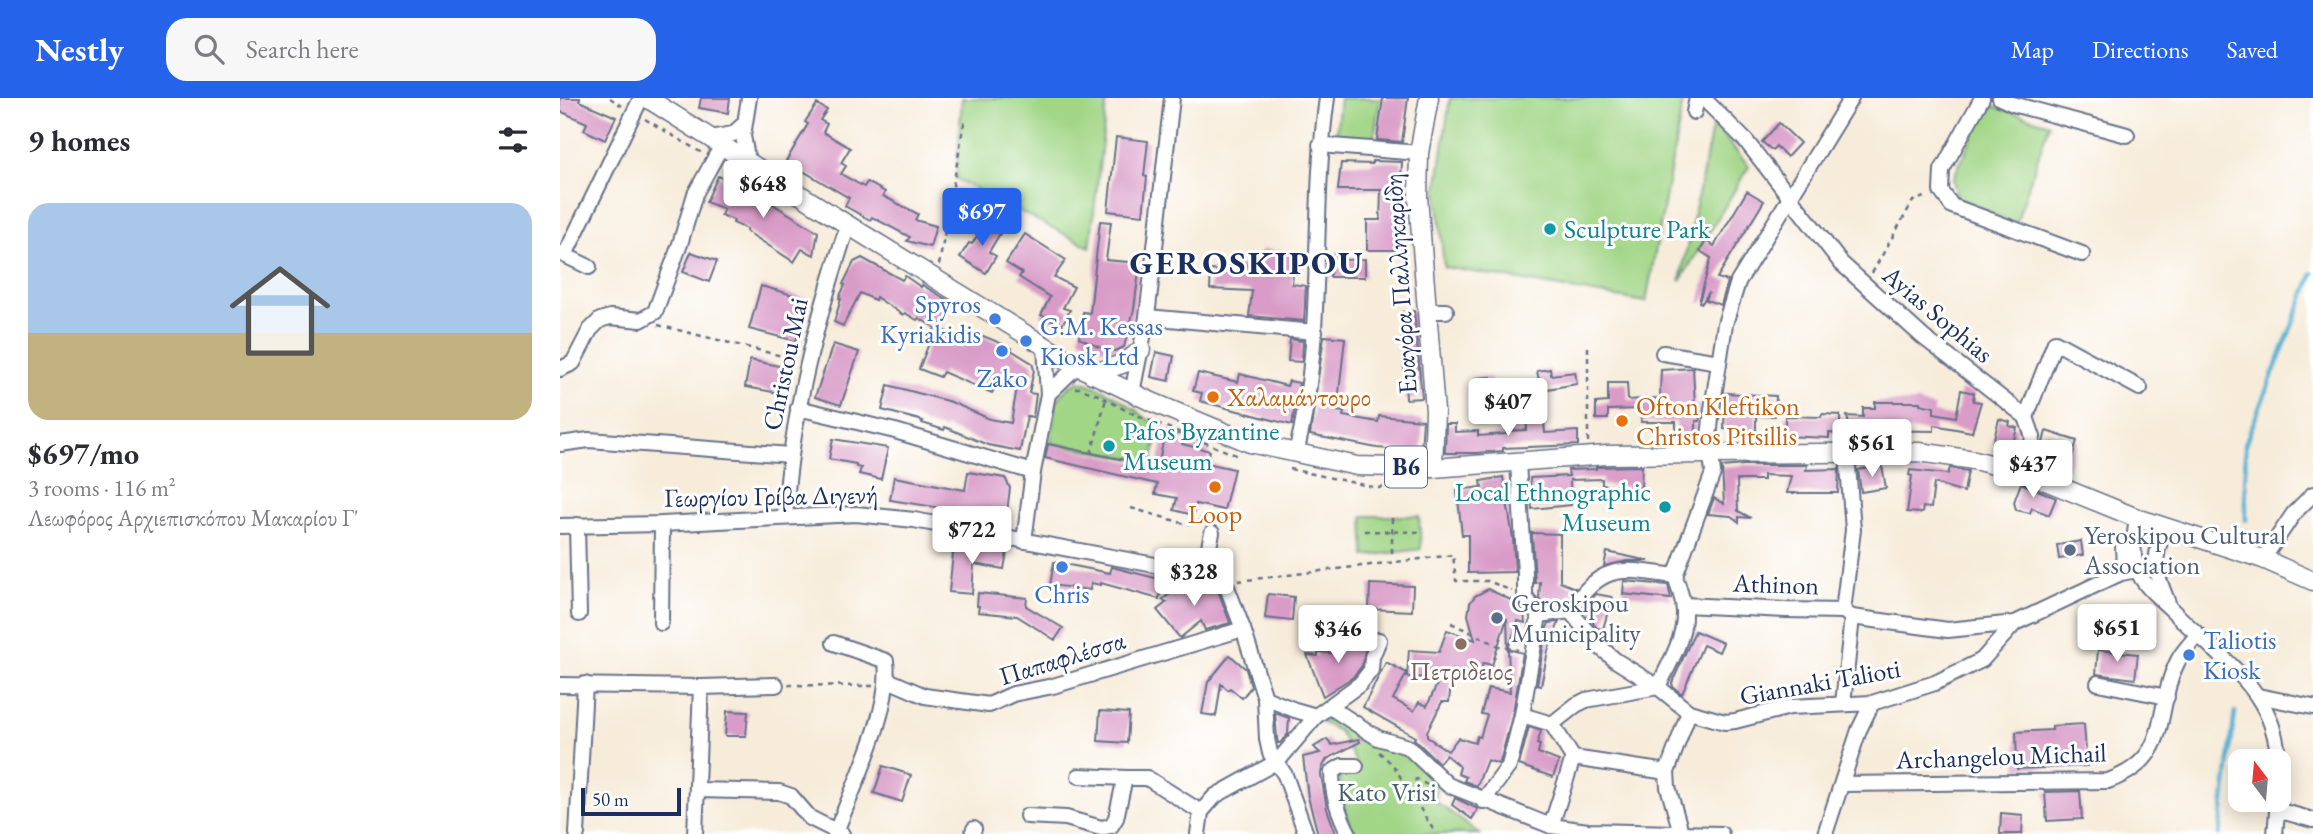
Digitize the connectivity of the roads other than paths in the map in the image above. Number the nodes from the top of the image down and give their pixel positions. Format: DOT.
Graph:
graph roads {
  1 [pos="641,98"];
  2 [pos="647,98"];
  3 [pos="749,98"];
  4 [pos="1172,98"];
  5 [pos="1326,98"];
  6 [pos="1429,98"];
  7 [pos="1703,98"];
  8 [pos="1851,98"];
  9 [pos="1982,98"];
  10 [pos="2000,98"];
  11 [pos="744,124"];
  12 [pos="2127,135"];
  13 [pos="716,142"];
  14 [pos="1320,145"];
  15 [pos="1419,153"];
  16 [pos="748,162"];
  17 [pos="1790,196"];
  18 [pos="848,225"];
  19 [pos="562,254"];
  20 [pos="2082,254"];
  21 [pos="589,267"];
  22 [pos="1427,311"];
  23 [pos="1446,311"];
  24 [pos="1147,317"];
  25 [pos="1315,332"];
  26 [pos="1045,347"];
  27 [pos="1141,350"];
  28 [pos="1663,352"];
  29 [pos="1719,362"];
  30 [pos="560,369"];
  31 [pos="1085,370"];
  32 [pos="2140,388"];
  33 [pos="1132,393"];
  34 [pos="1048,394"];
  35 [pos="798,408"];
  36 [pos="2026,417"];
  37 [pos="560,444"];
  38 [pos="1296,453"];
  39 [pos="1711,453"];
  40 [pos="1847,453"];
  41 [pos="791,455"];
  42 [pos="1518,463"];
  43 [pos="1433,468"];
  44 [pos="1033,472"];
  45 [pos="2026,473"];
  46 [pos="2313,494"];
  47 [pos="785,517"];
  48 [pos="2137,518"];
  49 [pos="662,524"];
  50 [pos="577,525"];
  51 [pos="560,526"];
  52 [pos="2164,528"];
  53 [pos="1212,534"];
  54 [pos="1024,541"];
  55 [pos="2123,544"];
  56 [pos="2263,559"];
  57 [pos="2131,571"];
  58 [pos="1203,573"];
  59 [pos="1675,576"];
  60 [pos="2313,581"];
  61 [pos="1684,605"];
  62 [pos="2170,608"];
  63 [pos="1570,611"];
  64 [pos="579,614"];
  65 [pos="1847,614"];
  66 [pos="1539,615"];
  67 [pos="661,623"];
  68 [pos="2015,623"];
  69 [pos="1243,629"];
  70 [pos="2197,635"];
  71 [pos="1379,640"];
  72 [pos="834,643"];
  73 [pos="888,683"];
  74 [pos="2098,683"];
  75 [pos="586,684"];
  76 [pos="560,685"];
  77 [pos="776,685"];
  78 [pos="701,687"];
  79 [pos="1658,687"];
  80 [pos="2167,696"];
  81 [pos="2258,696"];
  82 [pos="1265,698"];
  83 [pos="1872,703"];
  84 [pos="1843,704"];
  85 [pos="1330,707"];
  86 [pos="2313,707"];
  87 [pos="1689,712"];
  88 [pos="1522,715"];
  89 [pos="1315,716"];
  90 [pos="1552,723"];
  91 [pos="2279,749"];
  92 [pos="1573,758"];
  93 [pos="1278,761"];
  94 [pos="1356,766"];
  95 [pos="1667,772"];
  96 [pos="1079,776"];
  97 [pos="1128,778"];
  98 [pos="1842,784"];
  99 [pos="697,790"];
  100 [pos="1483,801"];
  101 [pos="2291,811"];
  102 [pos="1200,812"];
  103 [pos="2277,812"];
  104 [pos="1027,816"];
  105 [pos="2313,820"];
  106 [pos="1551,826"];
  107 [pos="839,833"];
  108 [pos="1688,833"];
  109 [pos="577,834"];
  110 [pos="695,834"];
  111 [pos="1198,834"];
  112 [pos="1306,834"];
  113 [pos="1349,834"];
  114 [pos="1721,834"];
  115 [pos="1825,834"];
  116 [pos="2275,834"];
  1 -- 19 [label="street"];
  2 -- 13 [label="main road, B6"];
  3 -- 11 [label="street"];
  4 -- 24 [label="street"];
  5 -- 14 [label="street"];
  6 -- 15 [label="main road, Ευαγόρα Παλληκαρίδη"];
  7 -- 17 [label="street, Ayias Sophias"];
  8 -- 17 [label="street"];
  9 -- 20 [label="street"];
  10 -- 12 [label="street"];
  11 -- 13 [label="street"];
  11 -- 16 [label="street"];
  13 -- 16 [label="main road, B6"];
  13 -- 30 [label="street"];
  14 -- 15 [label="street"];
  14 -- 25 [label="street"];
  15 -- 22 [label="main road, Ευαγόρα Παλληκαρίδη"];
  16 -- 18 [label="main road, B6"];
  17 -- 29 [label="street"];
  17 -- 36 [label="street, Ayias Sophias"];
  18 -- 26 [label="main road, B6"];
  18 -- 35 [label="street, Christou Mai"];
  19 -- 21 [label="street"];
  22 -- 23 [label="street"];
  22 -- 43 [label="main road, Ευαγόρα Παλληκαρίδη"];
  24 -- 25 [label="street"];
  24 -- 27 [label="street"];
  25 -- 38 [label="street"];
  26 -- 31 [label="main road, B6"];
  26 -- 34 [label="street"];
  27 -- 31 [label="main road"];
  27 -- 33 [label="street"];
  28 -- 29 [label="street"];
  29 -- 39 [label="street"];
  31 -- 33 [label="main road, B6"];
  31 -- 34 [label="street"];
  32 -- 36 [label="street"];
  33 -- 38 [label="main road, B6"];
  34 -- 44 [label="street"];
  35 -- 41 [label="street, Christou Mai"];
  35 -- 44 [label="street"];
  36 -- 45 [label="street"];
  37 -- 41 [label="street"];
  38 -- 43 [label="main road, B6"];
  39 -- 40 [label="main road, B6"];
  39 -- 42 [label="main road, B6"];
  39 -- 59 [label="street"];
  40 -- 45 [label="main road, B6"];
  40 -- 65 [label="street"];
  41 -- 47 [label="street, Christou Mai"];
  42 -- 43 [label="main road, B6"];
  42 -- 66 [label="street"];
  44 -- 54 [label="street"];
  45 -- 48 [label="main road, B6"];
  46 -- 56 [label="street"];
  47 -- 49 [label="street, Γεωργίου Γρίβα Διγενή"];
  47 -- 54 [label="street, Γεωργίου Γρίβα Διγενή"];
  48 -- 52 [label="main road, B6"];
  48 -- 57 [label="street"];
  49 -- 50 [label="street, Γεωργίου Γρίβα Διγενή"];
  49 -- 67 [label="street"];
  50 -- 51 [label="street, Γεωργίου Γρίβα Διγενή"];
  50 -- 64 [label="street"];
  52 -- 56 [label="main road, B6"];
  52 -- 62 [label="street"];
  53 -- 58 [label="street"];
  54 -- 58 [label="street, Γεωργίου Γρίβα Διγενή"];
  55 -- 57 [label="street"];
  56 -- 60 [label="main road, B6"];
  57 -- 62 [label="street"];
  57 -- 68 [label="street, Giannaki Talioti"];
  58 -- 69 [label="street, Γεωργίου Γρίβα Διγενή"];
  59 -- 61 [label="street"];
  59 -- 63 [label="street"];
  61 -- 65 [label="street, Athinon"];
  61 -- 79 [label="street"];
  62 -- 70 [label="street"];
  63 -- 66 [label="street"];
  63 -- 79 [label="street, Giannaki Talioti"];
  65 -- 68 [label="street, Athinon"];
  65 -- 84 [label="street"];
  66 -- 88 [label="street"];
  68 -- 83 [label="street, Giannaki Talioti"];
  69 -- 73 [label="street, Παπαφλέσσα"];
  69 -- 82 [label="street"];
  70 -- 80 [label="street, Archangelou Michail"];
  70 -- 81 [label="street"];
  71 -- 85 [label="street"];
  72 -- 73 [label="street"];
  73 -- 107 [label="street"];
  74 -- 80 [label="street"];
  75 -- 76 [label="street"];
  75 -- 78 [label="street"];
  75 -- 109 [label="street"];
  77 -- 78 [label="street"];
  78 -- 99 [label="street"];
  79 -- 87 [label="street, Giannaki Talioti"];
  79 -- 90 [label="street"];
  80 -- 98 [label="street, Archangelou Michail"];
  81 -- 86 [label="street"];
  81 -- 91 [label="street"];
  82 -- 89 [label="street"];
  82 -- 93 [label="street"];
  83 -- 84 [label="street, Giannaki Talioti"];
  83 -- 98 [label="street"];
  84 -- 87 [label="street, Giannaki Talioti"];
  85 -- 89 [label="street"];
  85 -- 100 [label="street"];
  87 -- 95 [label="street"];
  88 -- 90 [label="street"];
  88 -- 100 [label="street"];
  89 -- 93 [label="street"];
  90 -- 92 [label="street"];
  92 -- 95 [label="street"];
  92 -- 106 [label="street"];
  93 -- 102 [label="street"];
  93 -- 112 [label="street"];
  94 -- 113 [label="street"];
  95 -- 108 [label="street"];
  96 -- 97 [label="street"];
  97 -- 102 [label="street"];
  97 -- 104 [label="street"];
  98 -- 115 [label="street"];
  99 -- 107 [label="street"];
  99 -- 110 [label="street"];
  100 -- 106 [label="street"];
  101 -- 105 [label="street"];
  102 -- 111 [label="street"];
  103 -- 116 [label="street"];
  106 -- 108 [label="street"];
  108 -- 114 [label="street"];
}
